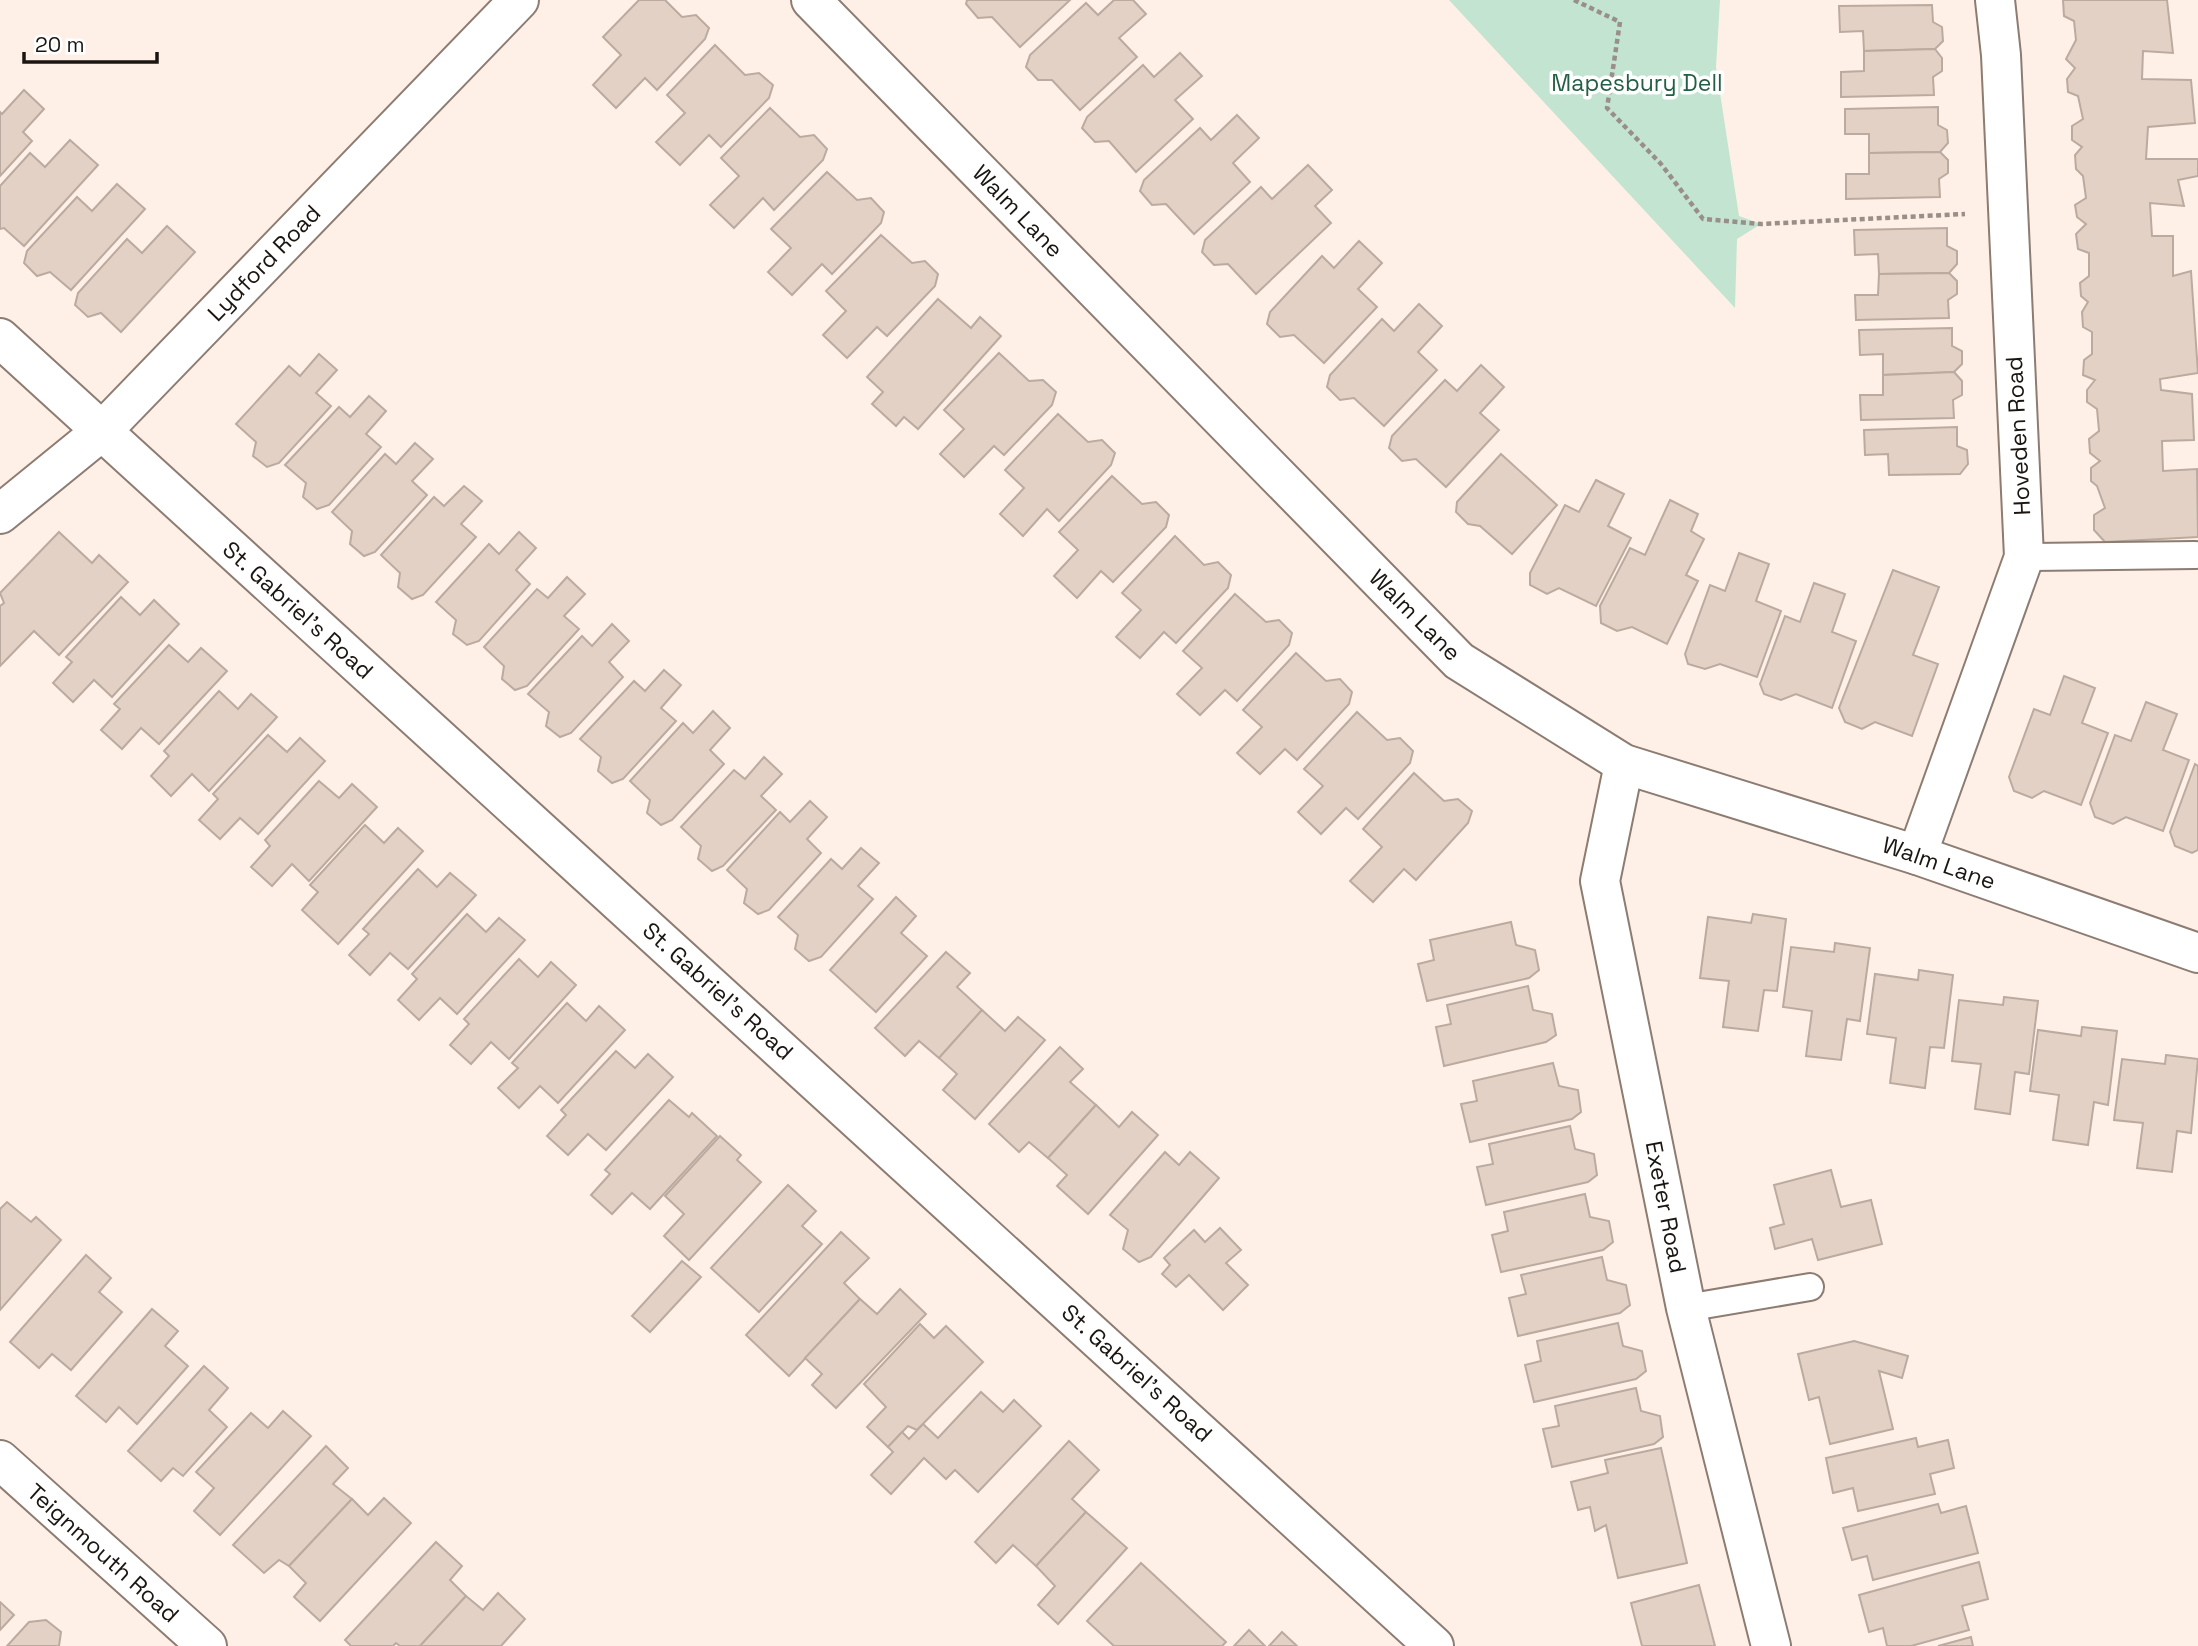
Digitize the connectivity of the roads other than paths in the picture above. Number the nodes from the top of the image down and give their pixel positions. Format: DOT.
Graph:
graph roads {
  1 [pos="519,0"];
  2 [pos="811,0"];
  3 [pos="1995,0"];
  4 [pos="0,338"];
  5 [pos="102,431"];
  6 [pos="0,514"];
  7 [pos="2195,555"];
  8 [pos="2024,556"];
  9 [pos="1624,764"];
  10 [pos="1917,855"];
  11 [pos="2198,953"];
  12 [pos="1810,1287"];
  13 [pos="1686,1308"];
  14 [pos="0,1461"];
  15 [pos="207,1646"];
  16 [pos="1434,1646"];
  17 [pos="1771,1646"];
  1 -- 5 [label="street, Lydford Road"];
  2 -- 9 [label="street, Walm Lane"];
  3 -- 8 [label="street, Hoveden Road"];
  4 -- 5 [label="street, St. Gabriel's Road"];
  5 -- 6 [label="street, Lydford Road"];
  5 -- 16 [label="street, St. Gabriel's Road"];
  7 -- 8 [label="lane"];
  8 -- 10 [label="street, Hoveden Road"];
  9 -- 10 [label="street, Walm Lane"];
  9 -- 13 [label="street, Exeter Road"];
  10 -- 11 [label="street, Walm Lane"];
  12 -- 13 [label="lane"];
  13 -- 17 [label="street, Exeter Road"];
  14 -- 15 [label="street, Teignmouth Road"];
}
